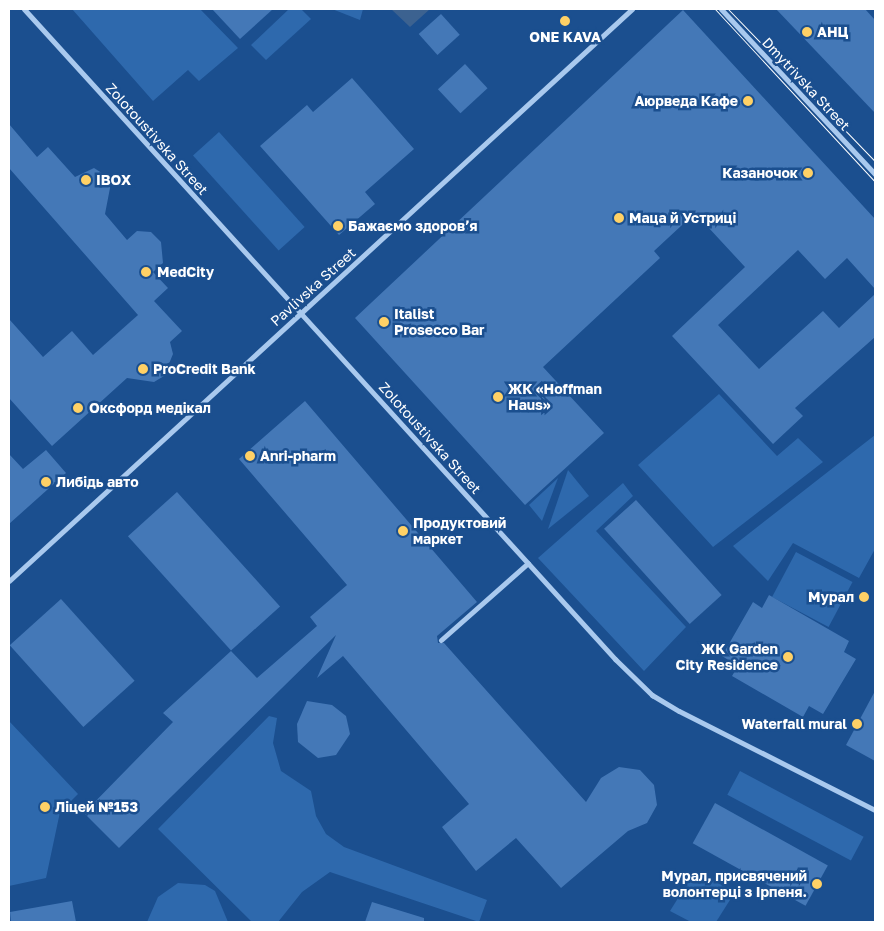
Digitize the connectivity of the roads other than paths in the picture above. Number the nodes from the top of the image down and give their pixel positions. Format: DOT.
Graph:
graph roads {
  1 [pos="24,9"];
  2 [pos="632,9"];
  3 [pos="721,9"];
  4 [pos="875,174"];
  5 [pos="301,313"];
  6 [pos="528,563"];
  7 [pos="9,580"];
  8 [pos="440,640"];
  9 [pos="875,810"];
  1 -- 5 [label="street, Zolotoustivska Street"];
  2 -- 5 [label="street, Pavlivska Street"];
  3 -- 4 [label="street, Dmytrivska Street"];
  5 -- 6 [label="street, Zolotoustivska Street"];
  5 -- 7 [label="street, Pavlivska Street"];
  6 -- 8 [label="street"];
  6 -- 9 [label="street, Zolotoustivska Street"];
}
